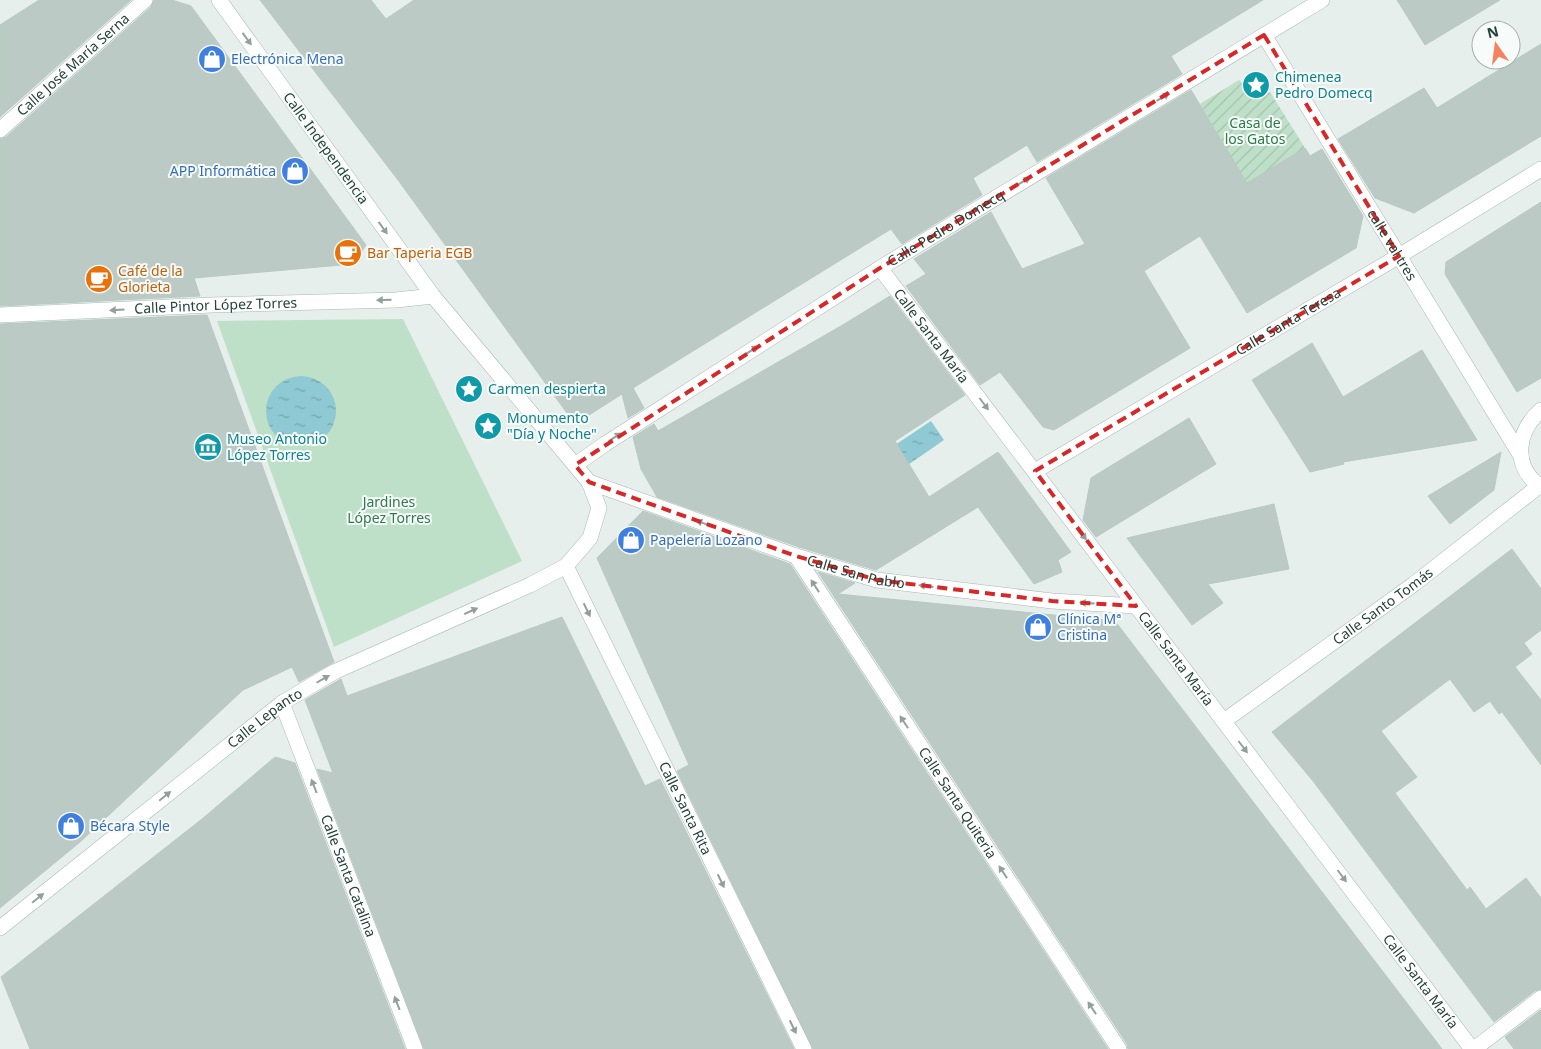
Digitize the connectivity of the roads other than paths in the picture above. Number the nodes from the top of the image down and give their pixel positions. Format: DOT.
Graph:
graph roads {
  1 [pos="145,0"];
  2 [pos="218,0"];
  3 [pos="1322,0"];
  4 [pos="1264,35"];
  5 [pos="0,130"];
  6 [pos="1541,169"];
  7 [pos="1399,256"];
  8 [pos="880,268"];
  9 [pos="433,296"];
  10 [pos="0,315"];
  11 [pos="1541,410"];
  12 [pos="1521,456"];
  13 [pos="575,465"];
  14 [pos="1034,472"];
  15 [pos="589,482"];
  16 [pos="1540,487"];
  17 [pos="796,556"];
  18 [pos="566,566"];
  19 [pos="1136,606"];
  20 [pos="282,702"];
  21 [pos="1224,721"];
  22 [pos="0,928"];
  23 [pos="1541,998"];
  24 [pos="415,1049"];
  25 [pos="804,1049"];
  26 [pos="1119,1049"];
  27 [pos="1473,1049"];
  1 -- 5 [label="street, Calle José María Serna"];
  2 -- 9 [label="street, Calle Independencia, one-way"];
  3 -- 4 [label="street, Calle Pedro Domecq"];
  4 -- 7 [label="street, calle val tres"];
  8 -- 4 [label="street, Calle Pedro Domecq, one-way"];
  6 -- 7 [label="street, Calle Santa Teresa"];
  7 -- 12 [label="street, calle val tres"];
  7 -- 14 [label="street, Calle Santa Teresa"];
  13 -- 8 [label="street, Calle Pedro Domecq, one-way"];
  8 -- 14 [label="street, Calle Santa María, one-way"];
  9 -- 10 [label="street, Calle Pintor López Torres, one-way"];
  9 -- 13 [label="street, Calle Independencia"];
  11 -- 12 [label="street"];
  12 -- 16 [label="street, calle val tres"];
  13 -- 15 [label="street, Calle Independencia"];
  14 -- 19 [label="street, Calle Santa María, one-way"];
  17 -- 15 [label="street, Calle San Pablo, one-way"];
  15 -- 18 [label="street"];
  16 -- 21 [label="street, Calle Santo Tomás"];
  19 -- 17 [label="street, Calle San Pablo, one-way"];
  26 -- 17 [label="street, Calle Santa Quiteria, one-way"];
  20 -- 18 [label="street, Calle Lepanto, one-way"];
  18 -- 25 [label="street, Calle Santa Rita, one-way"];
  19 -- 21 [label="street, Calle Santa María"];
  22 -- 20 [label="street, Calle Lepanto, one-way"];
  24 -- 20 [label="street, Calle Santa Catalina, one-way"];
  21 -- 27 [label="street, Calle Santa María, one-way"];
  23 -- 27 [label="street"];
}
